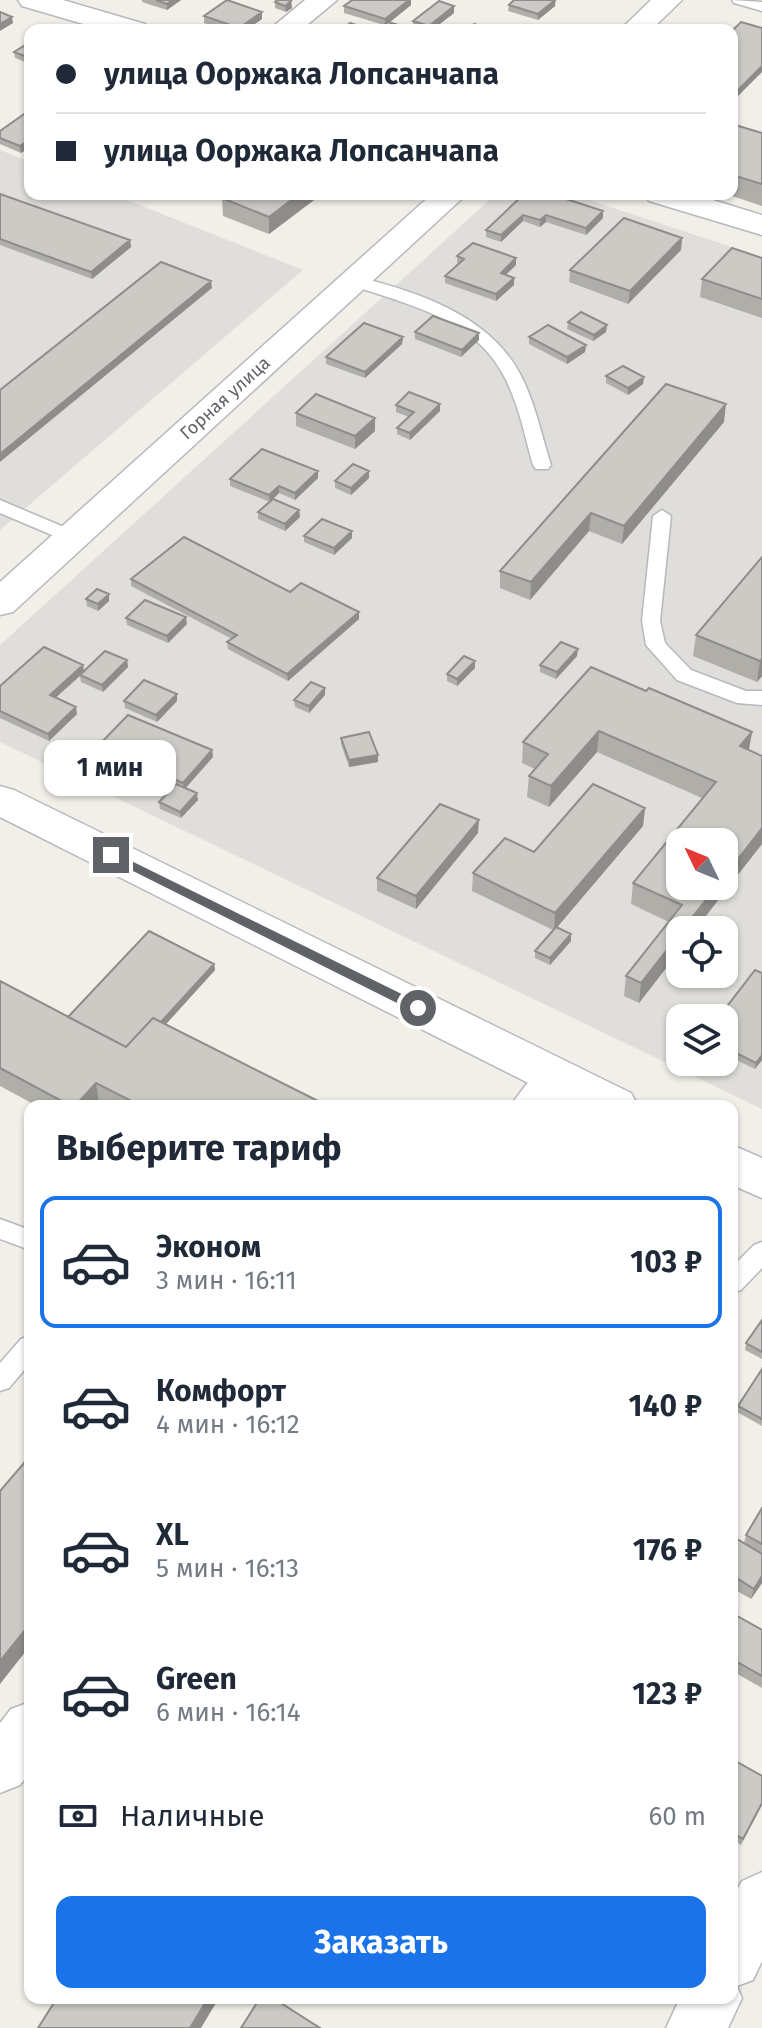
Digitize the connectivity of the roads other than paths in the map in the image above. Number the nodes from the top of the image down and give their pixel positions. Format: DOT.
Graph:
graph roads {
  1 [pos="32,0"];
  2 [pos="323,0"];
  3 [pos="668,0"];
  4 [pos="739,0"];
  5 [pos="762,7"];
  6 [pos="114,24"];
  7 [pos="291,24"];
  8 [pos="641,24"];
  9 [pos="444,200"];
  10 [pos="680,200"];
  11 [pos="762,225"];
  12 [pos="354,281"];
  13 [pos="542,465"];
  14 [pos="0,506"];
  15 [pos="662,516"];
  16 [pos="72,537"];
  17 [pos="0,603"];
  18 [pos="762,698"];
  19 [pos="0,800"];
  20 [pos="545,1092"];
  21 [pos="585,1100"];
  22 [pos="738,1167"];
  23 [pos="762,1179"];
  24 [pos="0,1229"];
  25 [pos="24,1238"];
  26 [pos="762,1252"];
  27 [pos="738,1277"];
  28 [pos="24,1353"];
  29 [pos="0,1380"];
  30 [pos="24,1736"];
  31 [pos="0,1766"];
  32 [pos="762,1901"];
  33 [pos="738,1947"];
  34 [pos="709,2004"];
  35 [pos="696,2028"];
  1 -- 6 [label="street"];
  2 -- 7 [label="street"];
  3 -- 8 [label="street"];
  4 -- 5 [label="lane"];
  9 -- 12 [label="street, Горная улица"];
  10 -- 11 [label="street"];
  12 -- 13 [label="lane"];
  12 -- 16 [label="street, Горная улица"];
  14 -- 16 [label="lane"];
  15 -- 18 [label="lane"];
  16 -- 17 [label="street, Горная улица"];
  19 -- 20 [label="street"];
  20 -- 21 [label="street"];
  22 -- 23 [label="street"];
  24 -- 25 [label="lane"];
  26 -- 27 [label="lane"];
  28 -- 29 [label="lane"];
  30 -- 31 [label="street"];
  32 -- 33 [label="street"];
  34 -- 35 [label="street"];
}
